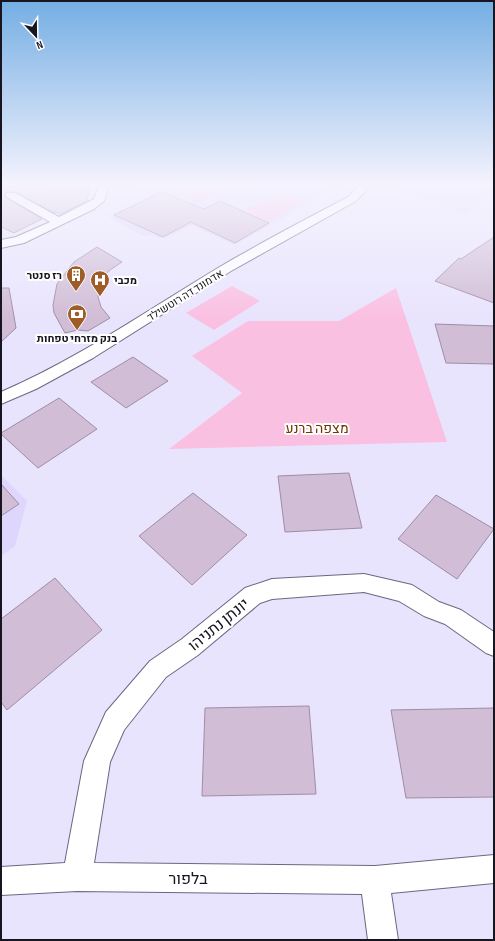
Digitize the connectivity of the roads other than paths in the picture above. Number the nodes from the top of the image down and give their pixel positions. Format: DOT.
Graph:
graph roads {
  1 [pos="42,230"];
  2 [pos="296,230"];
  3 [pos="1,244"];
  4 [pos="1,398"];
  5 [pos="494,645"];
  6 [pos="494,869"];
  7 [pos="77,877"];
  8 [pos="375,880"];
  9 [pos="1,881"];
  10 [pos="383,940"];
  1 -- 3 [label="street"];
  2 -- 4 [label="street, אדמונד דה רוטשילד"];
  5 -- 7 [label="street, יונתן נתניהו"];
  6 -- 8 [label="street, בלפור"];
  7 -- 8 [label="street, בלפור"];
  7 -- 9 [label="street, בלפור"];
  8 -- 10 [label="street"];
}
